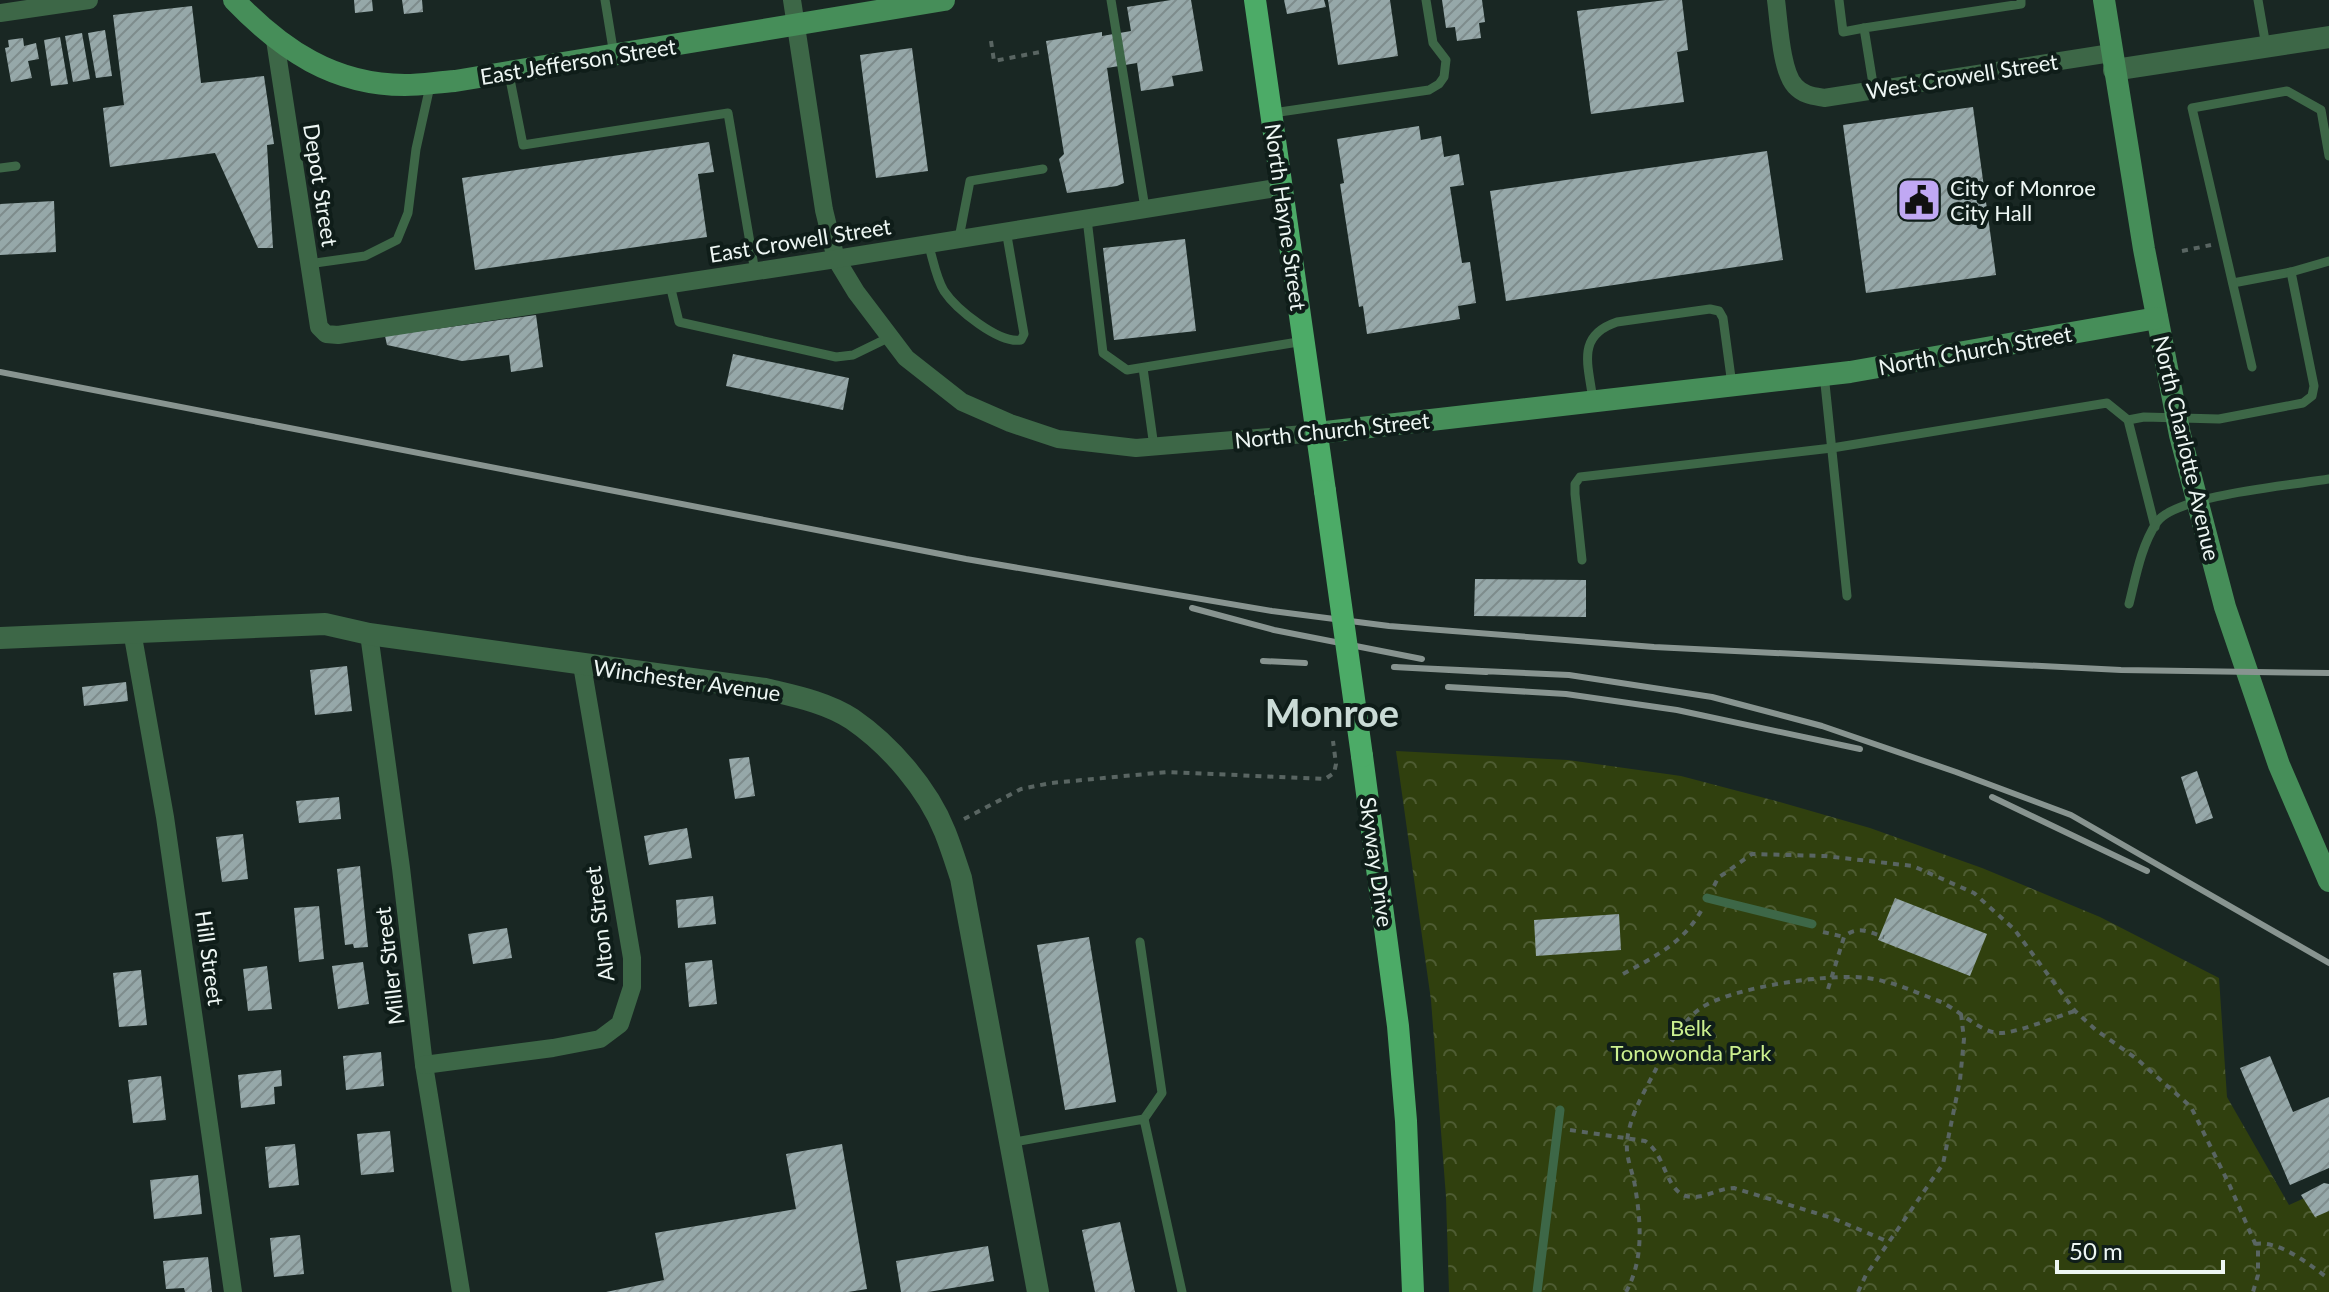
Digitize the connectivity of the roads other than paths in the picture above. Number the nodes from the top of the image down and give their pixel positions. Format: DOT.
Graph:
graph roads {
  1 [pos="89,0"];
  2 [pos="234,0"];
  3 [pos="605,0"];
  4 [pos="792,0"];
  5 [pos="944,0"];
  6 [pos="1111,0"];
  7 [pos="1255,0"];
  8 [pos="1426,0"];
  9 [pos="1776,0"];
  10 [pos="1839,0"];
  11 [pos="2021,0"];
  12 [pos="2104,0"];
  13 [pos="2258,0"];
  14 [pos="0,13"];
  15 [pos="795,25"];
  16 [pos="1864,28"];
  17 [pos="2329,37"];
  18 [pos="275,40"];
  19 [pos="2266,46"];
  20 [pos="614,55"];
  21 [pos="2113,62"];
  22 [pos="509,72"];
  23 [pos="431,83"];
  24 [pos="1874,90"];
  25 [pos="1272,113"];
  26 [pos="2329,156"];
  27 [pos="16,166"];
  28 [pos="0,168"];
  29 [pos="1043,169"];
  30 [pos="1282,187"];
  31 [pos="1145,208"];
  32 [pos="1087,217"];
  33 [pos="1006,230"];
  34 [pos="959,238"];
  35 [pos="928,243"];
  36 [pos="836,259"];
  37 [pos="2329,261"];
  38 [pos="308,264"];
  39 [pos="755,272"];
  40 [pos="2291,272"];
  41 [pos="2233,283"];
  42 [pos="670,285"];
  43 [pos="2157,318"];
  44 [pos="326,334"];
  45 [pos="890,337"];
  46 [pos="1304,341"];
  47 [pos="2252,367"];
  48 [pos="1143,368"];
  49 [pos="1824,374"];
  50 [pos="1732,385"];
  51 [pos="1593,401"];
  52 [pos="2176,418"];
  53 [pos="2128,420"];
  54 [pos="1317,433"];
  55 [pos="1154,447"];
  56 [pos="1832,448"];
  57 [pos="2329,479"];
  58 [pos="2198,500"];
  59 [pos="2155,527"];
  60 [pos="1582,560"];
  61 [pos="1847,596"];
  62 [pos="2129,604"];
  63 [pos="132,631"];
  64 [pos="369,634"];
  65 [pos="0,638"];
  66 [pos="582,665"];
  67 [pos="2329,881"];
  68 [pos="1707,898"];
  69 [pos="1812,924"];
  70 [pos="1140,942"];
  71 [pos="424,1065"];
  72 [pos="1560,1110"];
  73 [pos="1144,1119"];
  74 [pos="1009,1143"];
  75 [pos="233,1292"];
  76 [pos="461,1292"];
  77 [pos="1038,1292"];
  78 [pos="1182,1292"];
  79 [pos="1413,1292"];
  80 [pos="1537,1292"];
  1 -- 14 [label="street"];
  2 -- 18 [label="main road, East Jefferson Street"];
  3 -- 20 [label="lane"];
  4 -- 15 [label="street, North Church Street"];
  5 -- 15 [label="main road, East Jefferson Street"];
  6 -- 31 [label="lane"];
  7 -- 25 [label="main road, North Hayne Street"];
  8 -- 25 [label="lane"];
  9 -- 24 [label="street, West Crowell Street"];
  10 -- 16 [label="lane"];
  11 -- 16 [label="lane"];
  12 -- 21 [label="main road, North Charlotte Avenue"];
  13 -- 19 [label="lane"];
  15 -- 20 [label="main road, East Jefferson Street"];
  15 -- 36 [label="street, North Church Street"];
  16 -- 24 [label="lane"];
  17 -- 19 [label="street, West Crowell Street"];
  18 -- 23 [label="main road, East Jefferson Street"];
  18 -- 38 [label="street, Depot Street"];
  19 -- 21 [label="street, West Crowell Street"];
  20 -- 22 [label="main road, East Jefferson Street"];
  21 -- 24 [label="street, West Crowell Street"];
  21 -- 43 [label="main road, North Charlotte Avenue"];
  22 -- 23 [label="main road, East Jefferson Street"];
  22 -- 39 [label="lane"];
  23 -- 38 [label="lane"];
  25 -- 30 [label="main road, North Hayne Street"];
  26 -- 41 [label="lane"];
  27 -- 28 [label="lane"];
  29 -- 34 [label="lane"];
  30 -- 31 [label="street, East Crowell Street"];
  30 -- 46 [label="main road, North Hayne Street"];
  31 -- 32 [label="street, East Crowell Street"];
  32 -- 33 [label="street, East Crowell Street"];
  32 -- 48 [label="lane"];
  33 -- 34 [label="street, East Crowell Street"];
  33 -- 35 [label="lane"];
  34 -- 35 [label="street, East Crowell Street"];
  35 -- 36 [label="street, East Crowell Street"];
  36 -- 39 [label="street, East Crowell Street"];
  36 -- 45 [label="street, North Church Street"];
  37 -- 40 [label="lane"];
  38 -- 44 [label="street, Depot Street"];
  39 -- 42 [label="street, East Crowell Street"];
  40 -- 41 [label="lane"];
  40 -- 52 [label="lane"];
  41 -- 47 [label="lane"];
  42 -- 44 [label="street, East Crowell Street"];
  42 -- 45 [label="lane"];
  43 -- 49 [label="main road, North Church Street"];
  43 -- 52 [label="main road, North Charlotte Avenue"];
  45 -- 55 [label="street, North Church Street"];
  46 -- 48 [label="lane"];
  46 -- 54 [label="main road, North Hayne Street"];
  48 -- 55 [label="lane"];
  49 -- 50 [label="main road, North Church Street"];
  49 -- 56 [label="lane"];
  50 -- 51 [label="main road, North Church Street"];
  50 -- 51 [label="lane"];
  51 -- 54 [label="main road, North Church Street"];
  52 -- 53 [label="lane"];
  52 -- 58 [label="main road, North Charlotte Avenue"];
  53 -- 56 [label="lane"];
  53 -- 59 [label="lane"];
  54 -- 55 [label="street, North Church Street"];
  54 -- 79 [label="main road, Skyway Drive, bridge"];
  56 -- 60 [label="lane"];
  56 -- 61 [label="lane"];
  57 -- 58 [label="lane"];
  58 -- 59 [label="lane"];
  58 -- 67 [label="main road, North Charlotte Avenue"];
  59 -- 62 [label="lane"];
  63 -- 64 [label="street, Winchester Avenue"];
  63 -- 65 [label="street, Winchester Avenue"];
  63 -- 75 [label="street, Hill Street"];
  64 -- 66 [label="street, Winchester Avenue"];
  64 -- 71 [label="street, Miller Street"];
  66 -- 71 [label="street, Alton Street"];
  66 -- 74 [label="street, Winchester Avenue"];
  68 -- 69 [label="lane"];
  70 -- 73 [label="lane"];
  71 -- 76 [label="street, Miller Street"];
  72 -- 80 [label="lane"];
  73 -- 74 [label="lane"];
  73 -- 78 [label="lane"];
  74 -- 77 [label="street, Winchester Avenue"];
}
